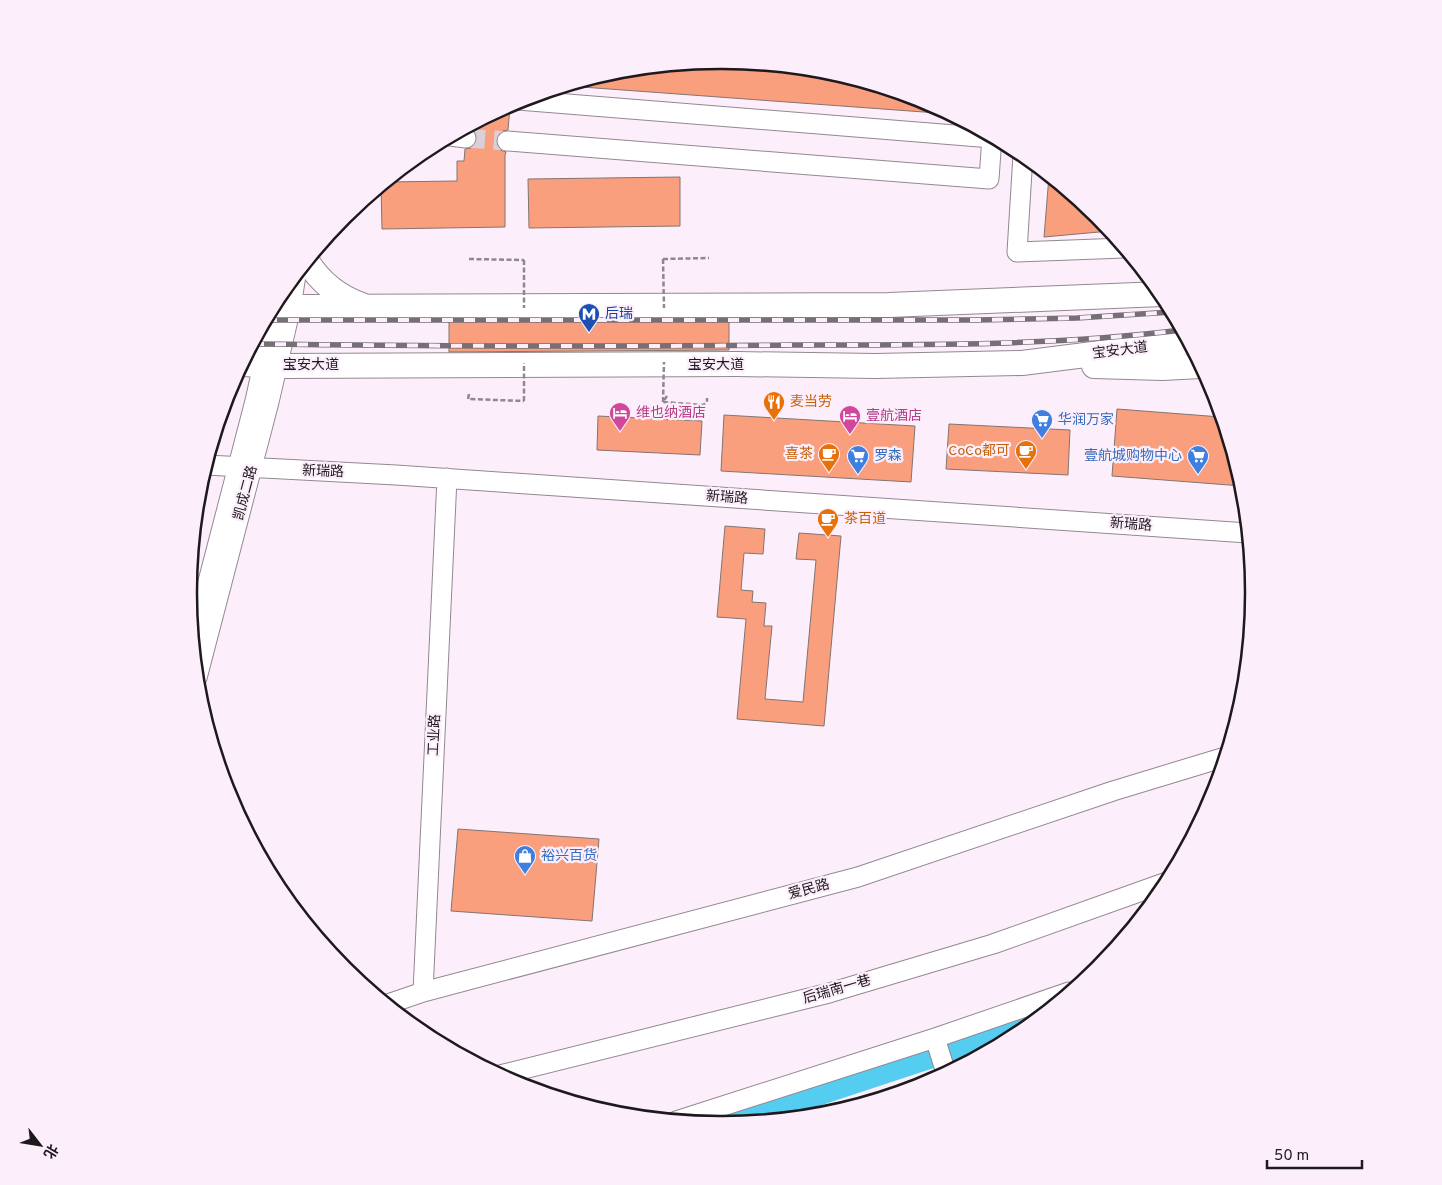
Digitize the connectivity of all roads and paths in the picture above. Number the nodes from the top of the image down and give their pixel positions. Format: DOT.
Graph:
graph roads {
  1 [pos="540,102"];
  2 [pos="977,136"];
  3 [pos="507,141"];
  4 [pos="991,144"];
  5 [pos="1022,164"];
  6 [pos="1116,248"];
  7 [pos="709,258"];
  8 [pos="469,259"];
  9 [pos="311,266"];
  10 [pos="1142,281"];
  11 [pos="1151,295"];
  12 [pos="1029,300"];
  13 [pos="285,304"];
  14 [pos="371,306"];
  15 [pos="524,308"];
  16 [pos="664,308"];
  17 [pos="276,318"];
  18 [pos="1181,343"];
  19 [pos="664,362"];
  20 [pos="524,363"];
  21 [pos="1022,363"];
  22 [pos="261,365"];
  23 [pos="1193,366"];
  24 [pos="469,394"];
  25 [pos="667,396"];
  26 [pos="707,398"];
  27 [pos="664,402"];
  28 [pos="213,466"];
  29 [pos="245,468"];
  30 [pos="447,478"];
  31 [pos="1241,534"];
  32 [pos="198,623"];
  33 [pos="202,658"];
  34 [pos="1218,759"];
  35 [pos="1153,887"];
  36 [pos="423,992"];
  37 [pos="1052,998"];
  38 [pos="395,1002"];
  39 [pos="935,1038"];
  40 [pos="944,1066"];
  41 [pos="512,1072"];
  42 [pos="694,1115"];
  1 -- 2 [label="street"];
  3 -- 4 [label="street"];
  5 -- 6 [label="street"];
  7 -- 16 [label="path, bridge"];
  8 -- 15 [label="path, bridge"];
  9 -- 14 [label="main road"];
  10 -- 12 [label="main road"];
  11 -- 12 [label="main road"];
  12 -- 14 [label="main road"];
  13 -- 14 [label="main road"];
  17 -- 22 [label="street, 凯成二路"];
  18 -- 21 [label="main road, 宝安大道"];
  19 -- 27 [label="path, bridge"];
  20 -- 24 [label="path, bridge"];
  21 -- 22 [label="main road, 宝安大道"];
  21 -- 23 [label="main road"];
  22 -- 29 [label="street, 凯成二路"];
  25 -- 27 [label="path"];
  26 -- 27 [label="path"];
  28 -- 29 [label="street, 新瑞路"];
  29 -- 30 [label="street, 新瑞路"];
  29 -- 32 [label="street, 凯成二路"];
  29 -- 33 [label="street, 凯成二路"];
  30 -- 31 [label="street, 新瑞路"];
  30 -- 36 [label="street, 工业路"];
  34 -- 36 [label="street, 爱民路"];
  35 -- 41 [label="street, 后瑞南一巷"];
  36 -- 38 [label="street, 爱民路"];
  37 -- 39 [label="street"];
  39 -- 40 [label="street"];
  39 -- 42 [label="street"];
}
